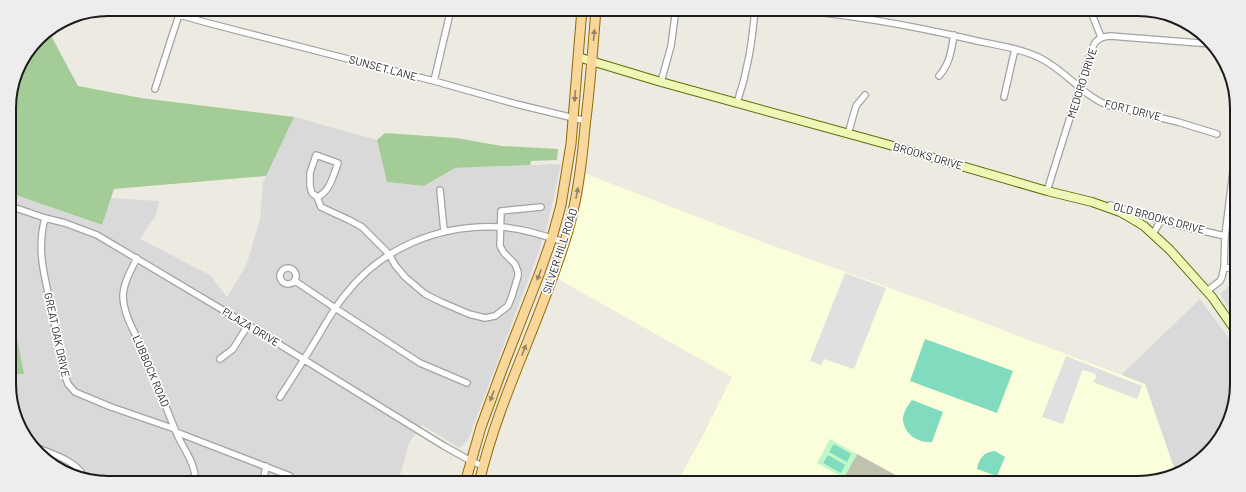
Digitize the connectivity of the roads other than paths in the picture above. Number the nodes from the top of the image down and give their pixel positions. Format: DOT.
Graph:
graph roads {
  1 [pos="180,16"];
  2 [pos="191,16"];
  3 [pos="449,16"];
  4 [pos="581,16"];
  5 [pos="595,16"];
  6 [pos="675,16"];
  7 [pos="754,16"];
  8 [pos="850,16"];
  9 [pos="1093,16"];
  10 [pos="954,35"];
  11 [pos="1101,37"];
  12 [pos="1203,43"];
  13 [pos="1015,49"];
  14 [pos="578,58"];
  15 [pos="592,61"];
  16 [pos="939,76"];
  17 [pos="434,81"];
  18 [pos="661,82"];
  19 [pos="1080,87"];
  20 [pos="156,89"];
  21 [pos="865,95"];
  22 [pos="1004,97"];
  23 [pos="737,103"];
  24 [pos="573,117"];
  25 [pos="586,121"];
  26 [pos="848,134"];
  27 [pos="1217,134"];
  28 [pos="440,190"];
  29 [pos="1047,191"];
  30 [pos="317,197"];
  31 [pos="1092,202"];
  32 [pos="541,207"];
  33 [pos="16,208"];
  34 [pos="1230,213"];
  35 [pos="45,218"];
  36 [pos="1161,220"];
  37 [pos="501,227"];
  38 [pos="444,231"];
  39 [pos="1153,234"];
  40 [pos="1226,236"];
  41 [pos="552,238"];
  42 [pos="565,242"];
  43 [pos="389,254"];
  44 [pos="137,258"];
  45 [pos="1224,267"];
  46 [pos="1230,268"];
  47 [pos="295,280"];
  48 [pos="1207,291"];
  49 [pos="335,308"];
  50 [pos="1230,322"];
  51 [pos="248,325"];
  52 [pos="220,359"];
  53 [pos="304,359"];
  54 [pos="467,383"];
  55 [pos="280,397"];
  56 [pos="176,431"];
  57 [pos="46,452"];
  58 [pos="471,461"];
  59 [pos="266,466"];
  60 [pos="483,466"];
  61 [pos="81,472"];
  62 [pos="196,476"];
  63 [pos="264,476"];
  64 [pos="290,476"];
  65 [pos="467,476"];
  66 [pos="481,476"];
  1 -- 20 [label="street"];
  2 -- 17 [label="street, SUNSET LANE"];
  3 -- 17 [label="street"];
  4 -- 14 [label="main road, SILVER HILL ROAD"];
  15 -- 5 [label="main road, SILVER HILL ROAD, one-way"];
  6 -- 18 [label="street"];
  7 -- 23 [label="street"];
  8 -- 10 [label="street, FORT DRIVE"];
  9 -- 11 [label="street"];
  10 -- 13 [label="street, FORT DRIVE"];
  10 -- 16 [label="street"];
  11 -- 12 [label="street, MEDORO DRIVE"];
  11 -- 19 [label="street, MEDORO DRIVE"];
  13 -- 19 [label="street, FORT DRIVE"];
  13 -- 22 [label="street"];
  14 -- 15 [label="street, BROOKS DRIVE"];
  14 -- 24 [label="main road, SILVER HILL ROAD, one-way"];
  15 -- 18 [label="street, BROOKS DRIVE"];
  15 -- 25 [label="main road, SILVER HILL ROAD"];
  17 -- 24 [label="street, SUNSET LANE"];
  18 -- 23 [label="street, BROOKS DRIVE"];
  19 -- 27 [label="street, FORT DRIVE"];
  19 -- 29 [label="street, MEDORO DRIVE"];
  21 -- 26 [label="street"];
  23 -- 26 [label="street, BROOKS DRIVE"];
  24 -- 25 [label="street, SUNSET LANE"];
  24 -- 41 [label="main road, SILVER HILL ROAD"];
  42 -- 25 [label="main road, SILVER HILL ROAD, one-way"];
  26 -- 29 [label="street, BROOKS DRIVE"];
  28 -- 38 [label="street"];
  29 -- 31 [label="street, BROOKS DRIVE"];
  30 -- 30 [label="street"];
  30 -- 43 [label="street"];
  31 -- 36 [label="street, OLD BROOKS DRIVE"];
  31 -- 39 [label="street, BROOKS DRIVE"];
  32 -- 37 [label="street"];
  33 -- 35 [label="street, PLAZA DRIVE"];
  34 -- 40 [label="street"];
  35 -- 44 [label="street, PLAZA DRIVE"];
  35 -- 56 [label="street, GREAT OAK DRIVE"];
  36 -- 39 [label="street"];
  36 -- 40 [label="street, OLD BROOKS DRIVE"];
  37 -- 38 [label="street"];
  37 -- 41 [label="street"];
  37 -- 43 [label="street"];
  38 -- 43 [label="street"];
  39 -- 48 [label="street, BROOKS DRIVE"];
  40 -- 45 [label="street"];
  41 -- 42 [label="street"];
  41 -- 58 [label="main road, SILVER HILL ROAD, one-way"];
  60 -- 42 [label="main road, SILVER HILL ROAD, one-way"];
  43 -- 49 [label="street"];
  44 -- 51 [label="street, PLAZA DRIVE"];
  44 -- 56 [label="street, LUBBOCK ROAD"];
  45 -- 46 [label="street"];
  45 -- 48 [label="street"];
  47 -- 49 [label="street"];
  48 -- 50 [label="street, BROOKS DRIVE"];
  49 -- 53 [label="street"];
  49 -- 54 [label="street"];
  51 -- 52 [label="street"];
  51 -- 53 [label="street, PLAZA DRIVE"];
  53 -- 55 [label="street"];
  53 -- 58 [label="street, PLAZA DRIVE"];
  56 -- 59 [label="street, GREAT OAK DRIVE"];
  56 -- 62 [label="street, LUBBOCK ROAD"];
  57 -- 61 [label="street"];
  58 -- 60 [label="street, PLAZA DRIVE"];
  58 -- 65 [label="main road, SILVER HILL ROAD"];
  59 -- 63 [label="street"];
  59 -- 64 [label="street, GREAT OAK DRIVE"];
  60 -- 66 [label="main road, SILVER HILL ROAD"];
}
